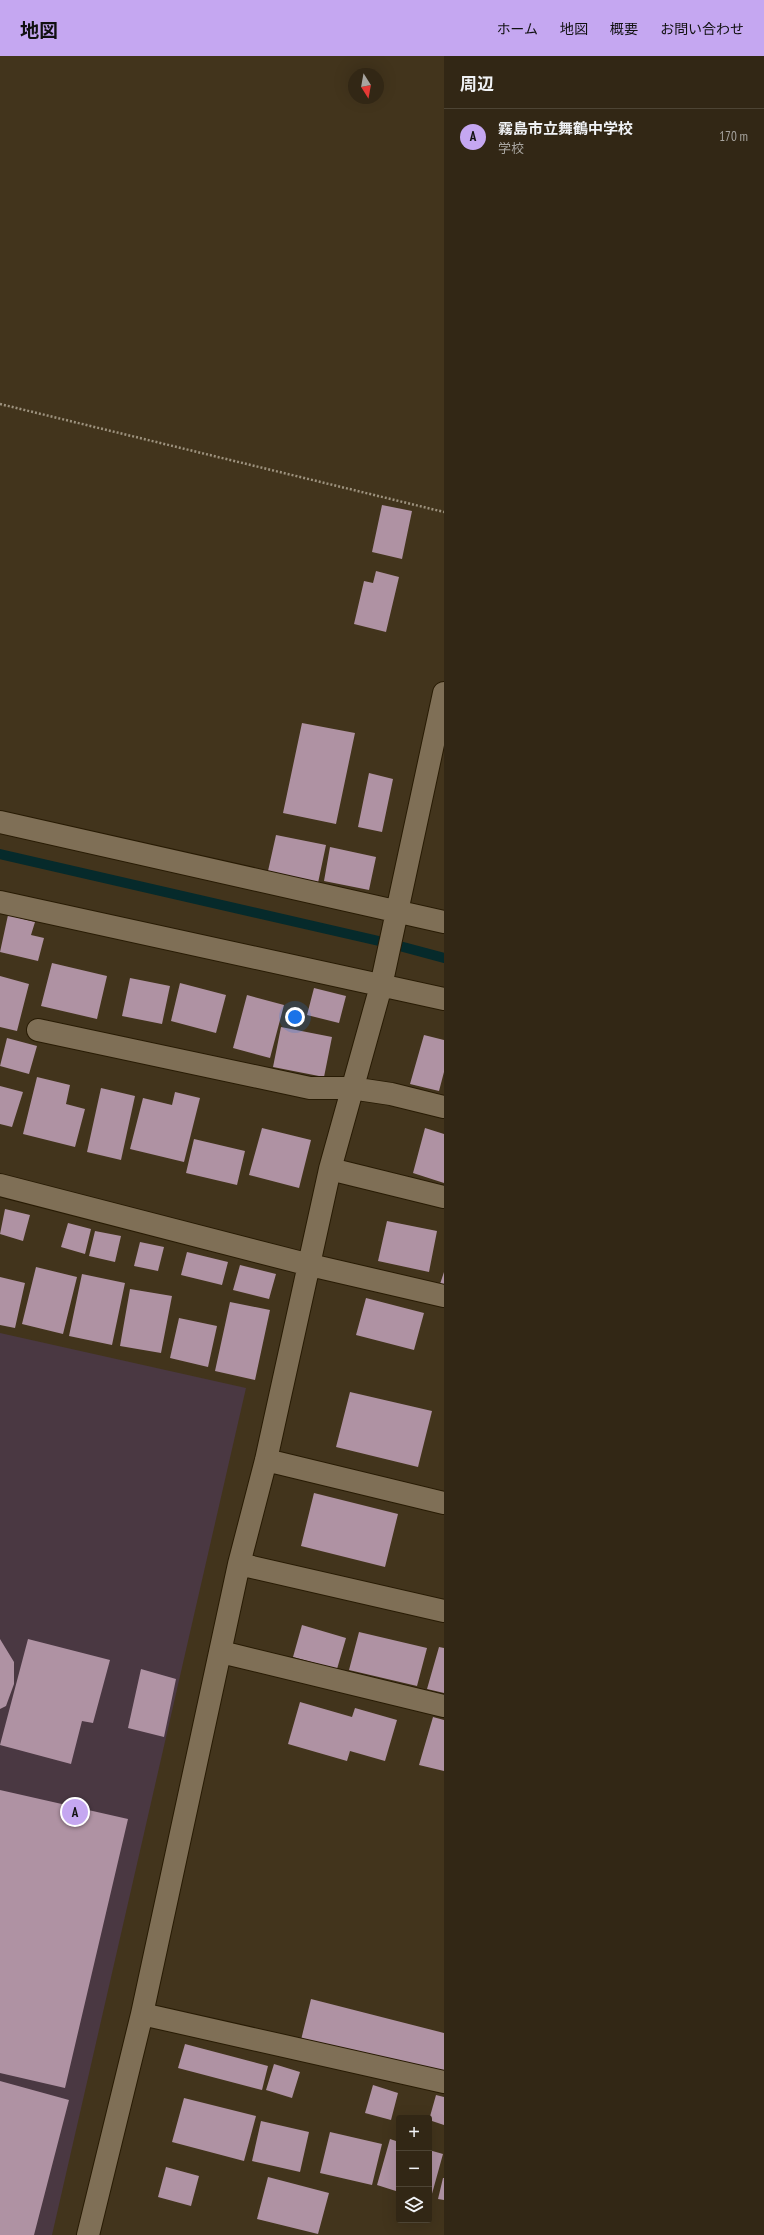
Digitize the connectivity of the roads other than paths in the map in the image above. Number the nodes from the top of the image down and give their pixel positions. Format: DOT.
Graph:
graph roads {
  1 [pos="444,693"];
  2 [pos="441,722"];
  3 [pos="0,822"];
  4 [pos="0,902"];
  5 [pos="395,918"];
  6 [pos="444,922"];
  7 [pos="382,981"];
  8 [pos="444,999"];
  9 [pos="38,1030"];
  10 [pos="351,1088"];
  11 [pos="444,1107"];
  12 [pos="330,1169"];
  13 [pos="0,1185"];
  14 [pos="444,1197"];
  15 [pos="310,1265"];
  16 [pos="444,1296"];
  17 [pos="266,1460"];
  18 [pos="444,1503"];
  19 [pos="239,1564"];
  20 [pos="444,1611"];
  21 [pos="220,1652"];
  22 [pos="444,1706"];
  23 [pos="142,2014"];
  24 [pos="444,2082"];
  25 [pos="88,2235"];
  1 -- 2 [label="street"];
  2 -- 5 [label="street"];
  3 -- 5 [label="street"];
  4 -- 7 [label="street"];
  5 -- 6 [label="street"];
  5 -- 7 [label="street"];
  7 -- 8 [label="street"];
  7 -- 10 [label="street"];
  9 -- 10 [label="street"];
  10 -- 11 [label="street"];
  10 -- 12 [label="street"];
  12 -- 14 [label="street"];
  12 -- 15 [label="street"];
  13 -- 15 [label="street"];
  15 -- 16 [label="street"];
  15 -- 17 [label="street"];
  17 -- 18 [label="street"];
  17 -- 19 [label="street"];
  19 -- 20 [label="street"];
  19 -- 21 [label="street"];
  21 -- 22 [label="street"];
  21 -- 23 [label="street"];
  23 -- 24 [label="street"];
  23 -- 25 [label="street"];
}
